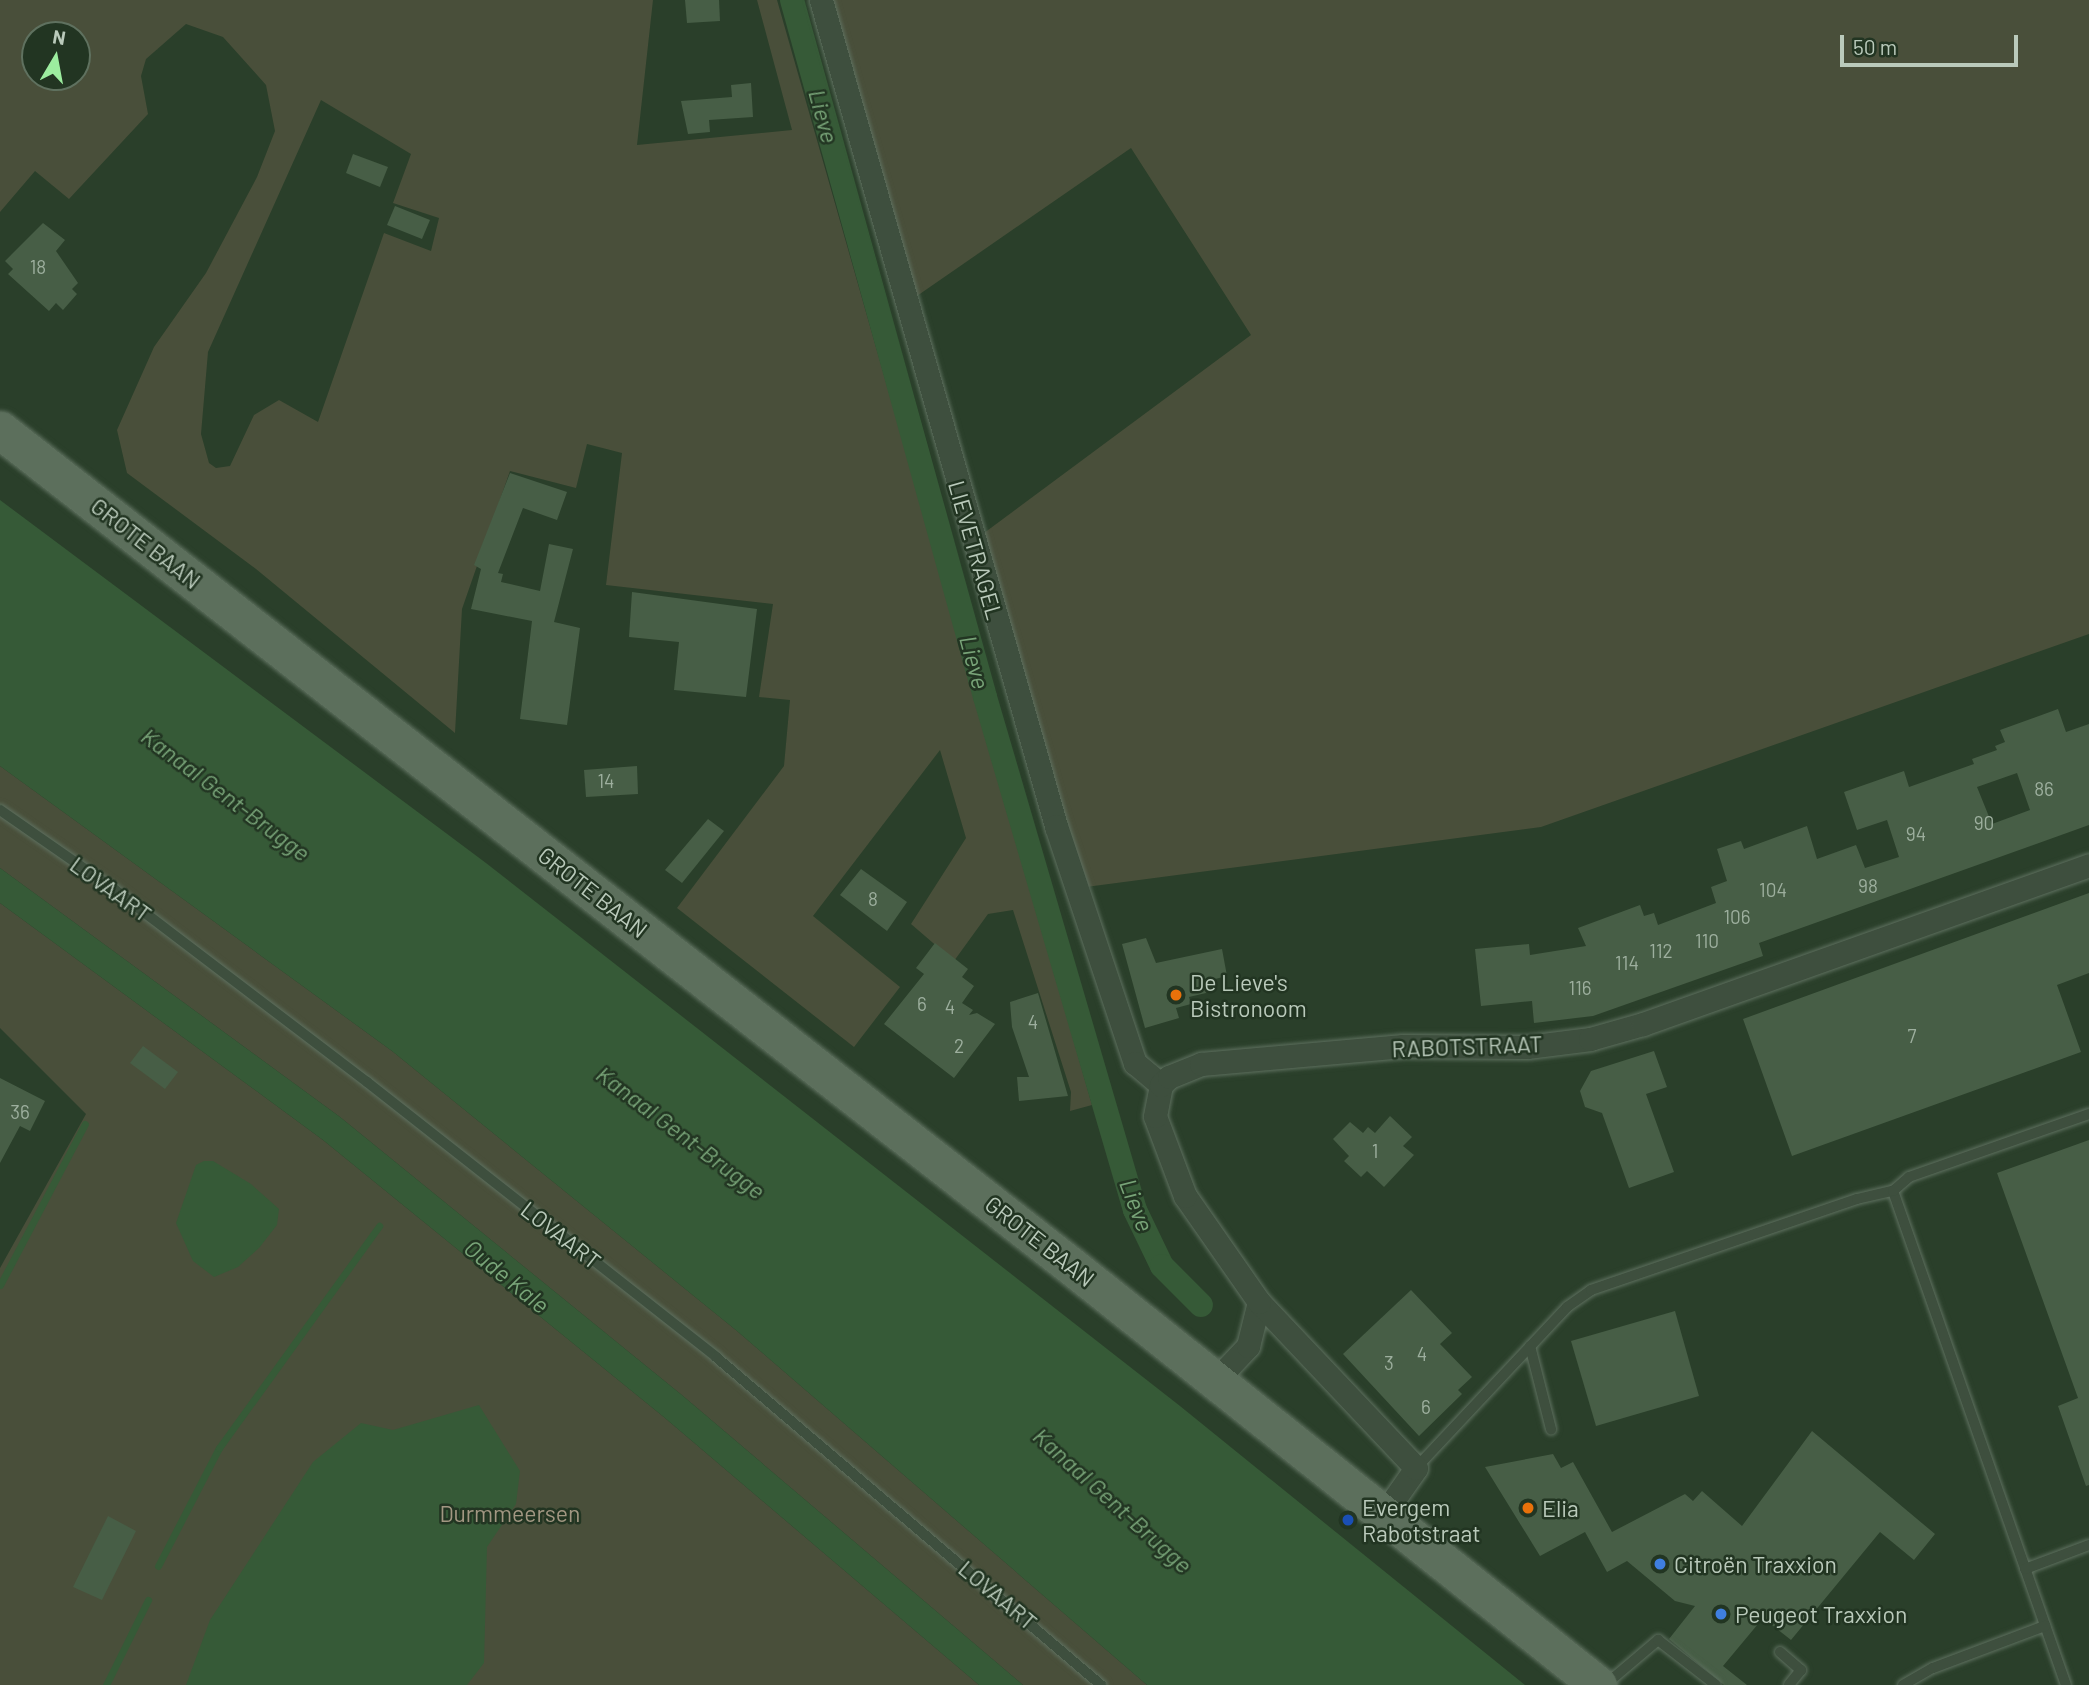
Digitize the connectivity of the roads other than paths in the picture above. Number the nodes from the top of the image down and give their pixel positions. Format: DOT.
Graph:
graph roads {
  1 [pos="821,0"];
  2 [pos="0,430"];
  3 [pos="0,810"];
  4 [pos="2089,865"];
  5 [pos="1161,1085"];
  6 [pos="2089,1114"];
  7 [pos="1893,1191"];
  8 [pos="1259,1302"];
  9 [pos="1530,1346"];
  10 [pos="1216,1380"];
  11 [pos="1550,1429"];
  12 [pos="1416,1468"];
  13 [pos="1382,1516"];
  14 [pos="2089,1545"];
  15 [pos="2025,1569"];
  16 [pos="2045,1626"];
  17 [pos="1780,1652"];
  18 [pos="1101,1685"];
  19 [pos="1598,1685"];
  20 [pos="1605,1685"];
  21 [pos="1716,1685"];
  22 [pos="1789,1685"];
  23 [pos="1903,1685"];
  24 [pos="2066,1685"];
  1 -- 5 [label="street, LIEVETRAGEL"];
  2 -- 10 [label="main road, GROTE BAAN"];
  3 -- 18 [label="lane, LOVAART"];
  4 -- 5 [label="street, RABOTSTRAAT"];
  5 -- 8 [label="street"];
  6 -- 7 [label="lane"];
  7 -- 9 [label="lane"];
  7 -- 15 [label="lane"];
  8 -- 10 [label="street"];
  8 -- 12 [label="street"];
  9 -- 11 [label="lane"];
  9 -- 12 [label="lane"];
  10 -- 13 [label="main road, GROTE BAAN"];
  12 -- 13 [label="street"];
  13 -- 19 [label="main road, GROTE BAAN"];
  14 -- 15 [label="lane"];
  15 -- 16 [label="lane"];
  16 -- 23 [label="lane"];
  16 -- 24 [label="lane"];
  17 -- 22 [label="lane"];
  20 -- 21 [label="lane"];
}
